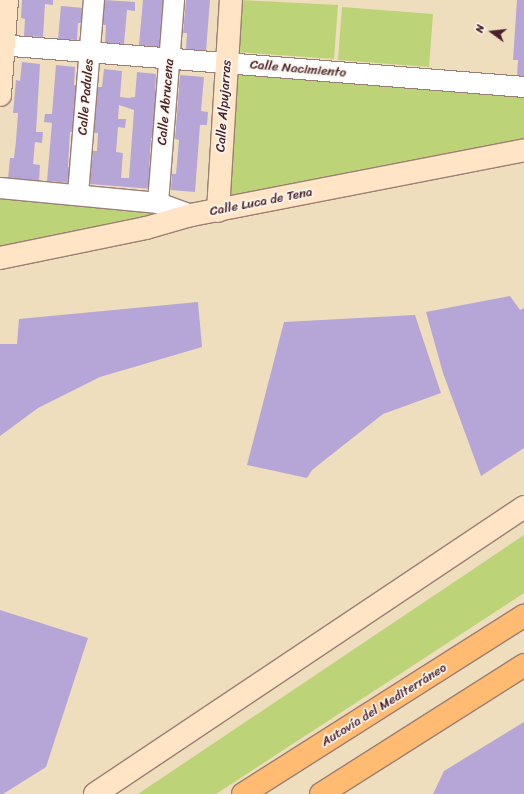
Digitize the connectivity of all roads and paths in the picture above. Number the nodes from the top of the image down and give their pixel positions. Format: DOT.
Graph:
graph roads {
  1 [pos="7,0"];
  2 [pos="94,0"];
  3 [pos="174,0"];
  4 [pos="231,0"];
  5 [pos="2,45"];
  6 [pos="90,53"];
  7 [pos="169,59"];
  8 [pos="227,64"];
  9 [pos="524,87"];
  10 [pos="0,95"];
  11 [pos="524,150"];
  12 [pos="0,188"];
  13 [pos="78,194"];
  14 [pos="158,203"];
  15 [pos="218,211"];
  16 [pos="190,215"];
  17 [pos="0,258"];
  18 [pos="524,507"];
  19 [pos="524,616"];
  20 [pos="524,665"];
  21 [pos="95,794"];
  22 [pos="243,794"];
  23 [pos="321,794"];
  1 -- 5 [label="street"];
  2 -- 6 [label="street, Calle Padules"];
  3 -- 7 [label="street, Calle Abrucena"];
  4 -- 8 [label="street, Calle Alpujarras"];
  5 -- 6 [label="street, Calle Nacimiento"];
  5 -- 10 [label="street"];
  6 -- 7 [label="street, Calle Nacimiento"];
  6 -- 13 [label="street, Calle Padules"];
  7 -- 8 [label="street, Calle Nacimiento"];
  7 -- 14 [label="street, Calle Abrucena"];
  8 -- 9 [label="street, Calle Nacimiento"];
  8 -- 15 [label="street, Calle Alpujarras"];
  11 -- 15 [label="street, Calle Luca de Tena"];
  12 -- 13 [label="street"];
  13 -- 14 [label="street"];
  14 -- 16 [label="street"];
  15 -- 16 [label="street, Calle Luca de Tena"];
  16 -- 17 [label="street, Calle Luca de Tena"];
  18 -- 21 [label="street"];
  19 -- 22 [label="highway, Autovía del Mediterráneo"];
  20 -- 23 [label="highway"];
}
